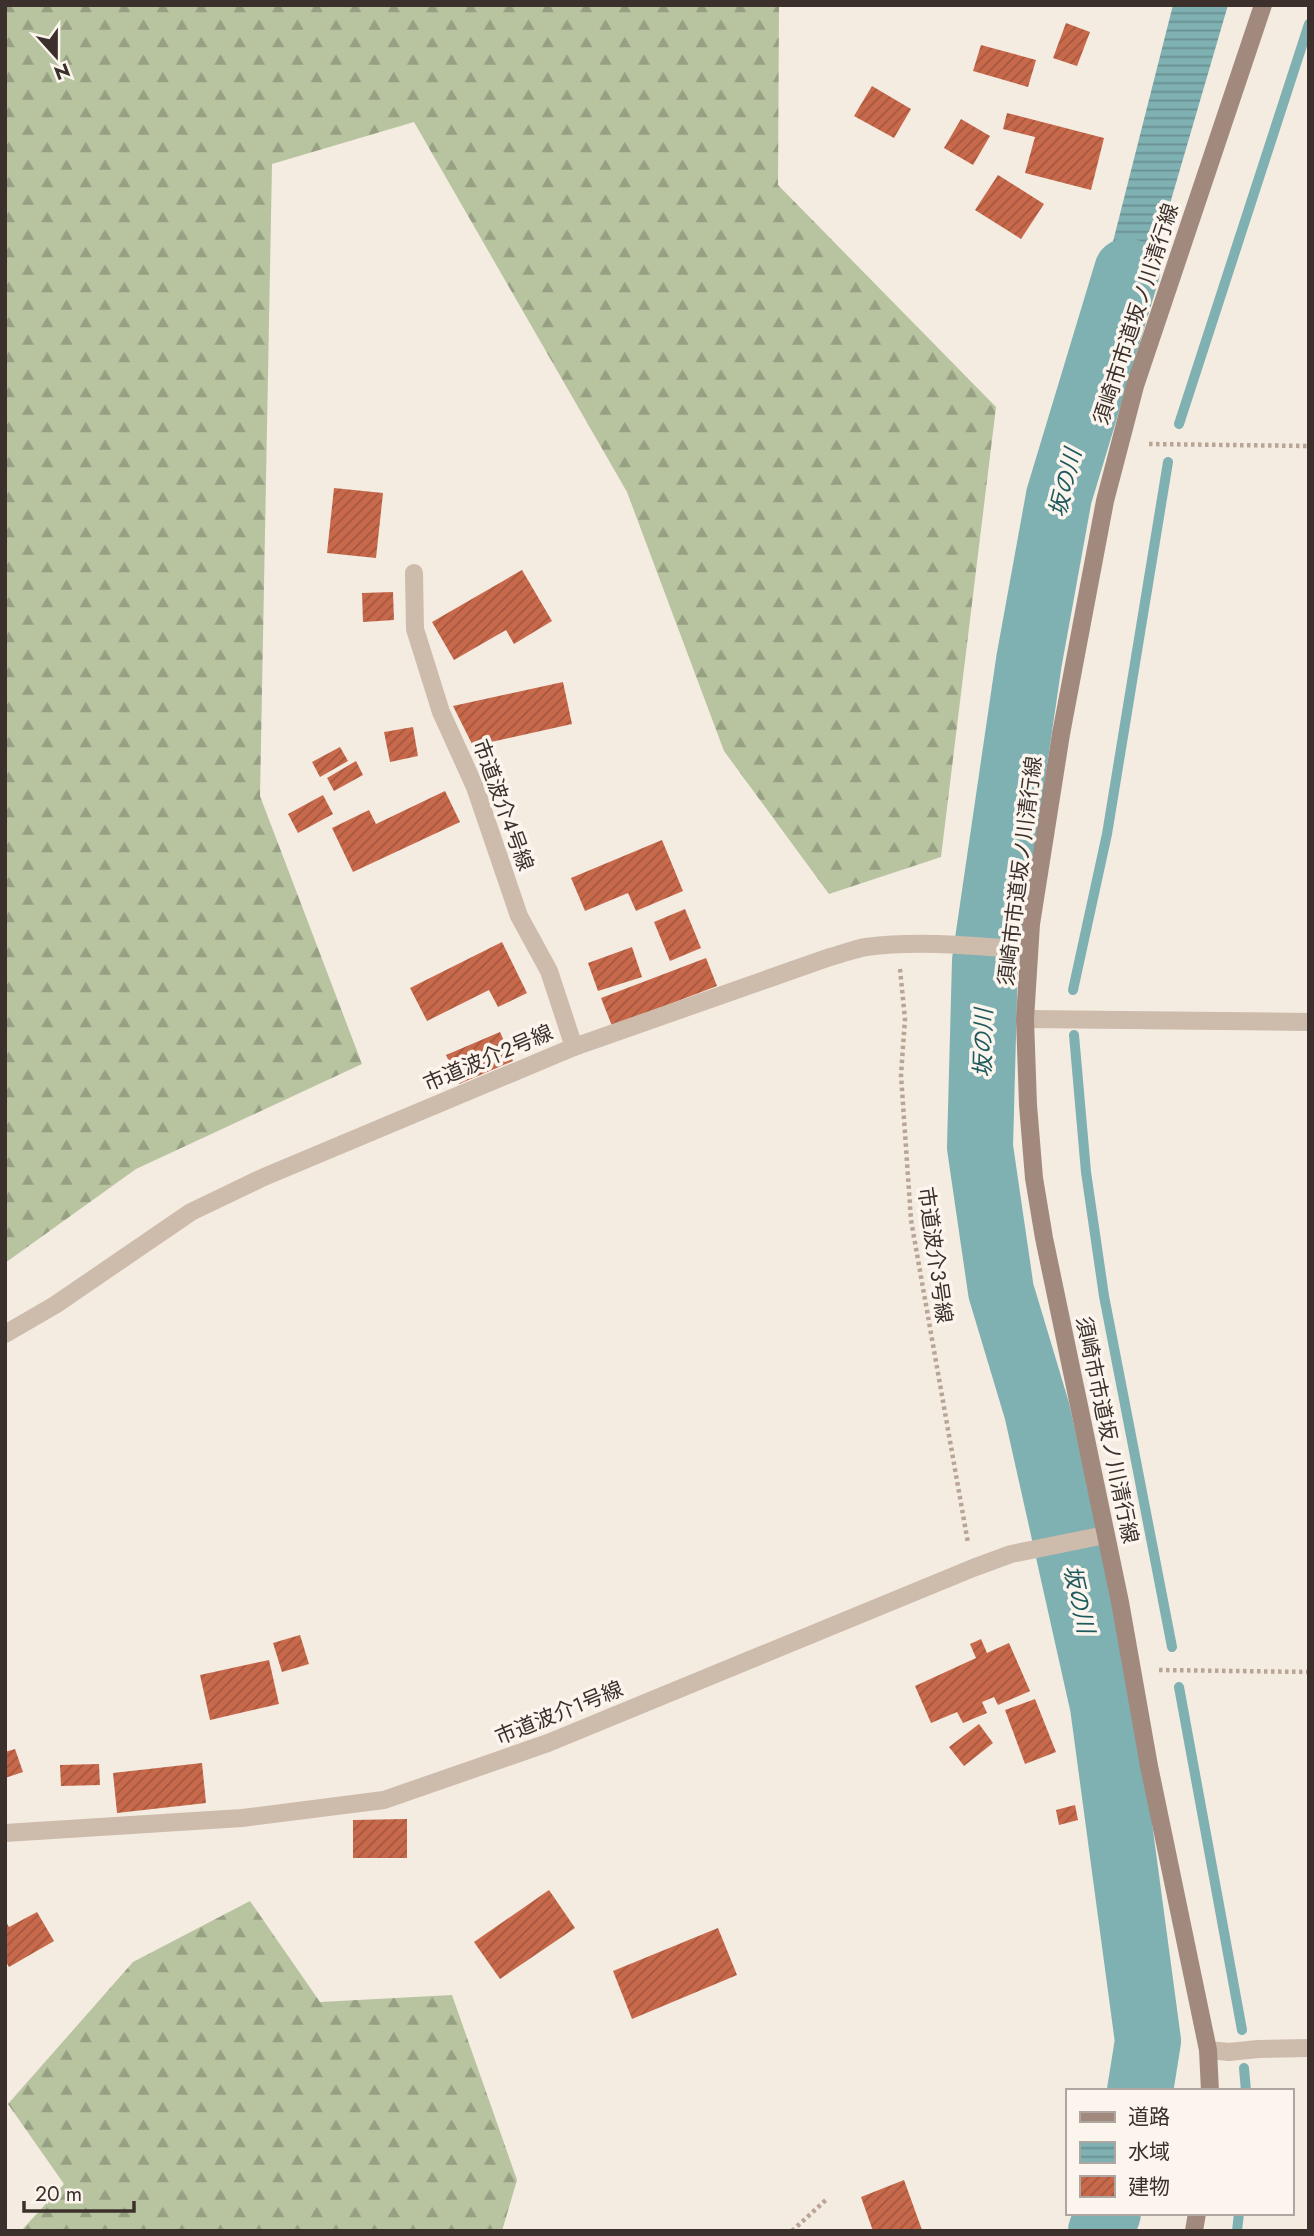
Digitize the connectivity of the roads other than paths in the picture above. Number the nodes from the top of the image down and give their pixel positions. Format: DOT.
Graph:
graph roads {
  1 [pos="1263,5"];
  2 [pos="414,573"];
  3 [pos="1020,949"];
  4 [pos="1024,1019"];
  5 [pos="1309,1022"];
  6 [pos="574,1047"];
  7 [pos="5,1334"];
  8 [pos="1105,1535"];
  9 [pos="5,1833"];
  10 [pos="1309,2049"];
  11 [pos="1208,2050"];
  12 [pos="1210,2089"];
  1 -- 3 [label="street, 須崎市市道坂ノ川清行線"];
  2 -- 6 [label="street, 市道波介4号線"];
  3 -- 4 [label="street, 須崎市市道坂ノ川清行線"];
  3 -- 6 [label="street, 市道波介2号線"];
  4 -- 5 [label="street"];
  4 -- 8 [label="street, 須崎市市道坂ノ川清行線"];
  6 -- 7 [label="street, 市道波介2号線"];
  8 -- 9 [label="street, 市道波介1号線"];
  8 -- 11 [label="street, 須崎市市道坂ノ川清行線"];
  10 -- 11 [label="street"];
  11 -- 12 [label="street, 須崎市市道坂ノ川清行線"];
}
